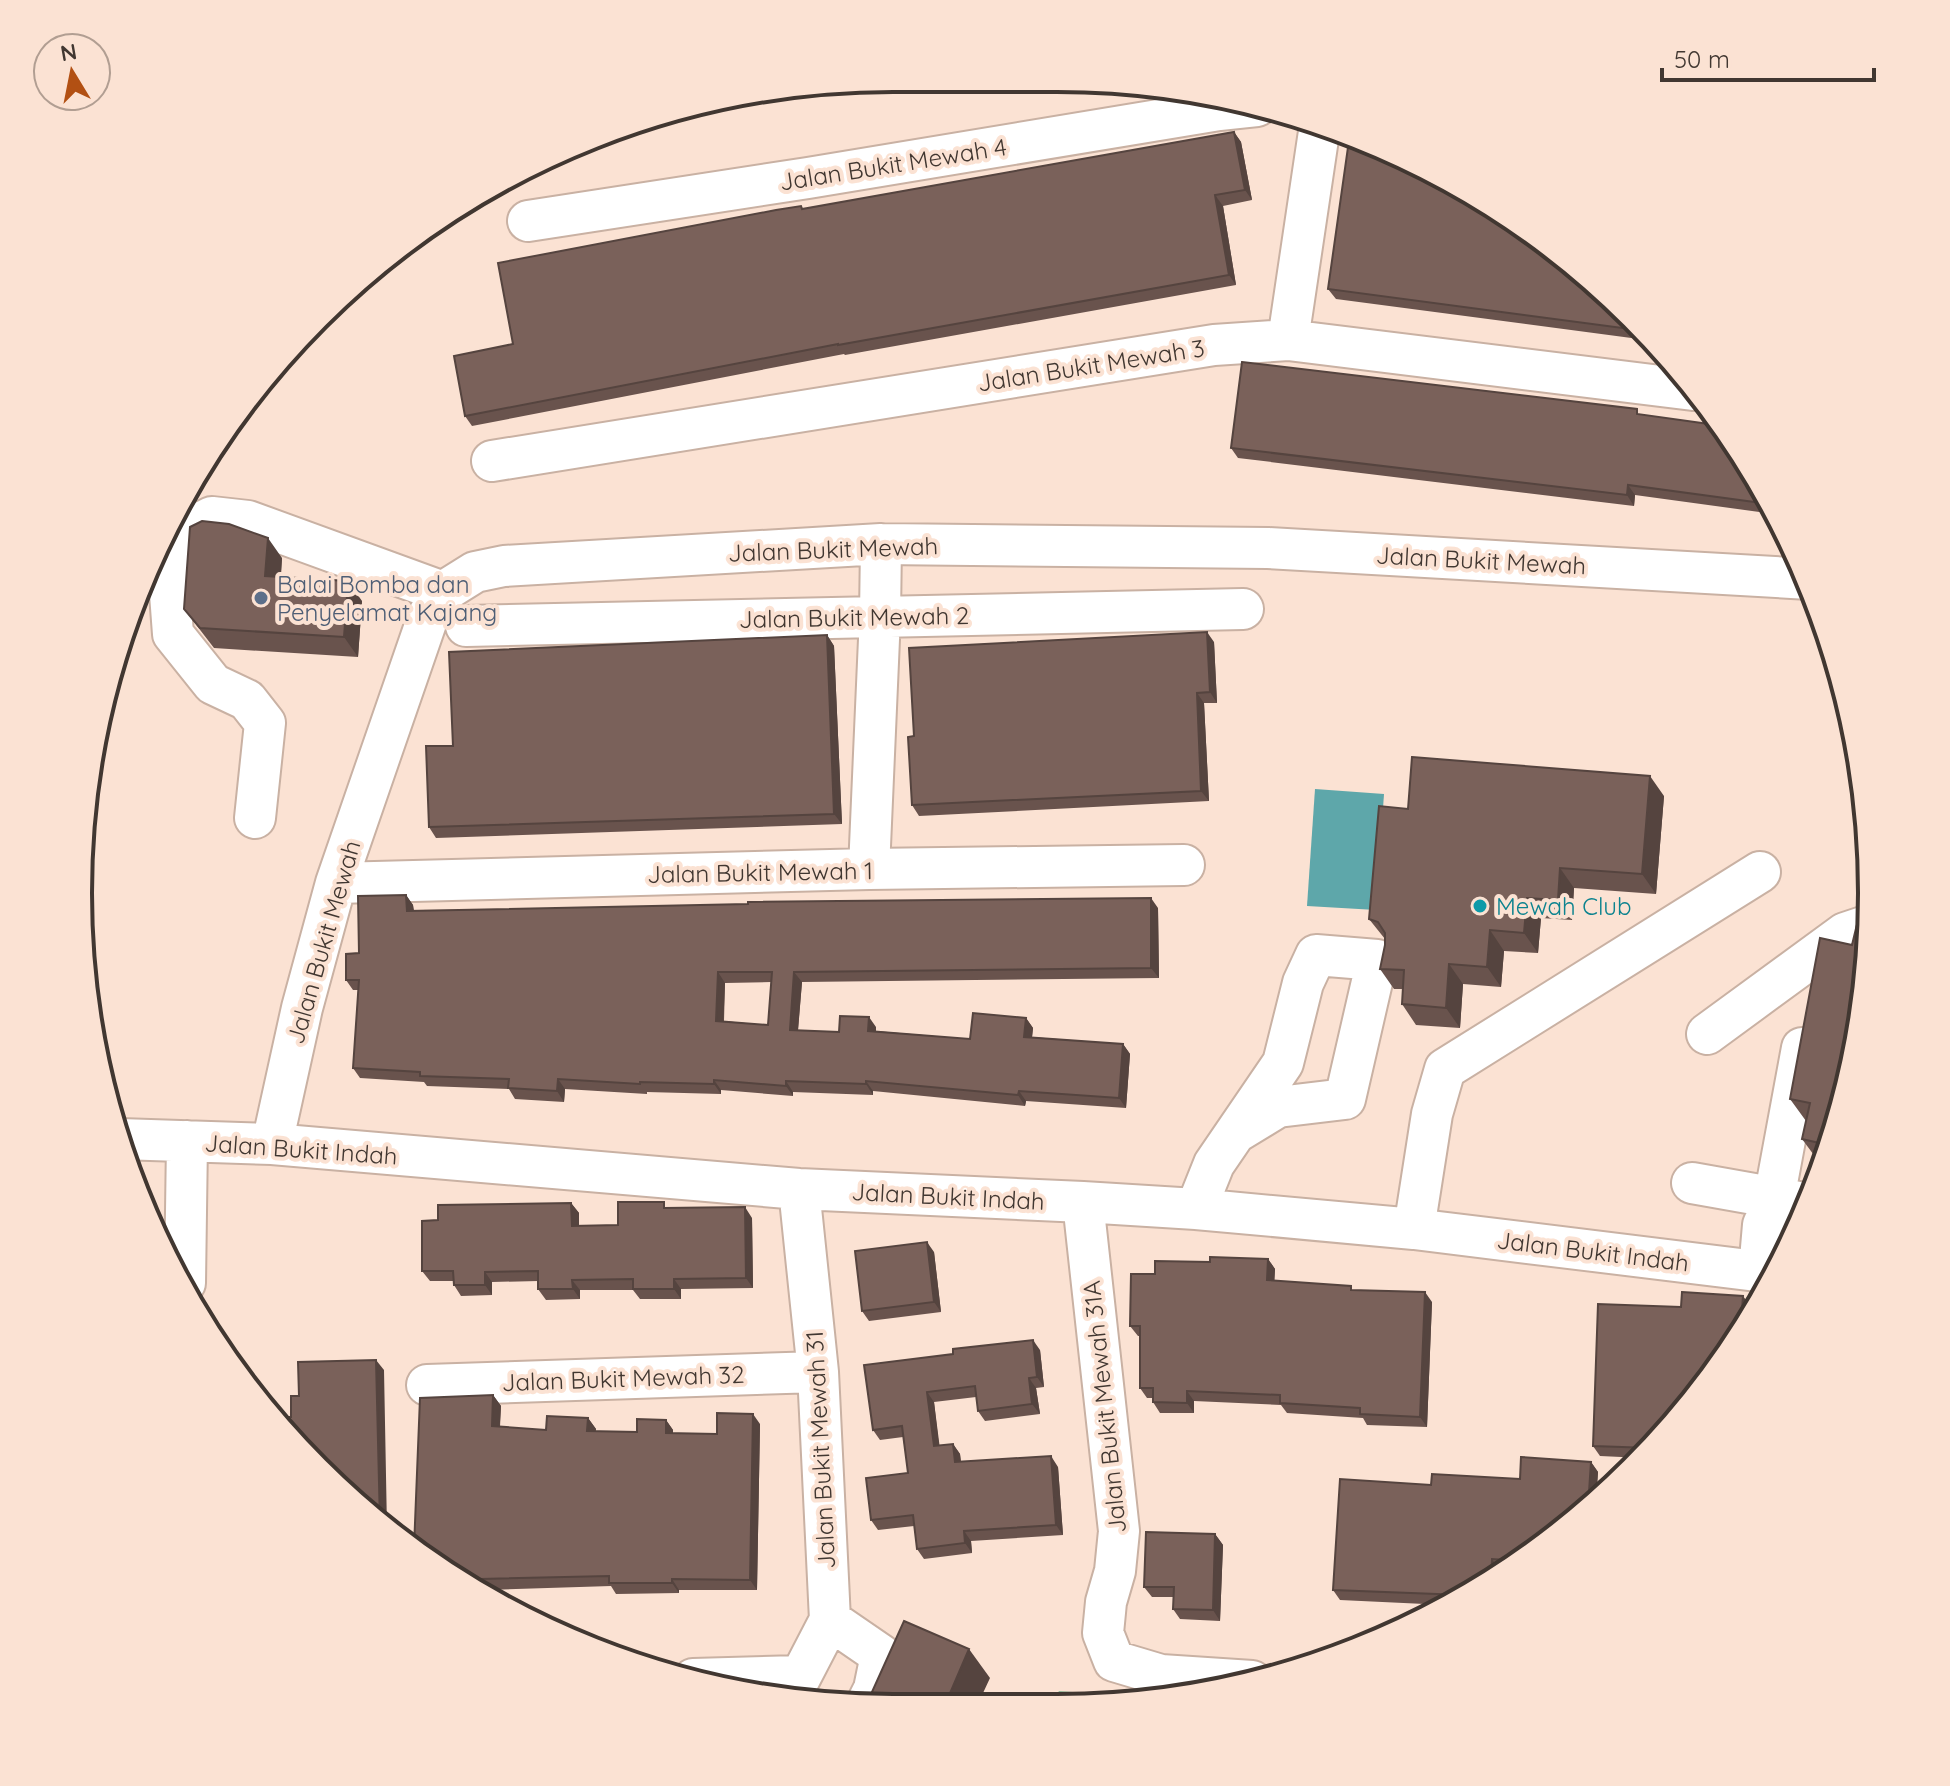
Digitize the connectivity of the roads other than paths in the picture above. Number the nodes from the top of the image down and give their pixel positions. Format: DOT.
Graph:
graph roads {
  1 [pos="1224,110"];
  2 [pos="1318,137"];
  3 [pos="528,221"];
  4 [pos="1288,340"];
  5 [pos="1678,388"];
  6 [pos="492,461"];
  7 [pos="881,544"];
  8 [pos="1793,578"];
  9 [pos="443,592"];
  10 [pos="1243,609"];
  11 [pos="880,616"];
  12 [pos="466,626"];
  13 [pos="255,818"];
  14 [pos="1184,865"];
  15 [pos="869,869"];
  16 [pos="1760,872"];
  17 [pos="336,883"];
  18 [pos="1857,929"];
  19 [pos="1820,952"];
  20 [pos="1707,1034"];
  21 [pos="1237,1132"];
  22 [pos="132,1139"];
  23 [pos="187,1141"];
  24 [pos="272,1144"];
  25 [pos="1692,1183"];
  26 [pos="799,1189"];
  27 [pos="1792,1201"];
  28 [pos="1083,1202"];
  29 [pos="1196,1209"];
  30 [pos="1414,1229"];
  31 [pos="1766,1265"];
  32 [pos="185,1267"];
  33 [pos="1762,1272"];
  34 [pos="818,1372"];
  35 [pos="427,1385"];
  36 [pos="830,1620"];
  37 [pos="1215,1679"];
  38 [pos="795,1688"];
  39 [pos="872,1693"];
  1 -- 3 [label="street, Jalan Bukit Mewah 4"];
  2 -- 4 [label="street"];
  4 -- 5 [label="street, Jalan Bukit Mewah 3"];
  4 -- 6 [label="street, Jalan Bukit Mewah 3"];
  7 -- 8 [label="street, Jalan Bukit Mewah"];
  7 -- 9 [label="street, Jalan Bukit Mewah"];
  7 -- 11 [label="street"];
  9 -- 13 [label="street"];
  9 -- 17 [label="street, Jalan Bukit Mewah"];
  10 -- 11 [label="street, Jalan Bukit Mewah 2"];
  11 -- 12 [label="street, Jalan Bukit Mewah 2"];
  11 -- 15 [label="street"];
  14 -- 15 [label="street, Jalan Bukit Mewah 1"];
  15 -- 17 [label="street, Jalan Bukit Mewah 1"];
  16 -- 30 [label="street"];
  17 -- 24 [label="street, Jalan Bukit Mewah"];
  18 -- 19 [label="street"];
  19 -- 20 [label="street"];
  19 -- 27 [label="street"];
  21 -- 21 [label="street"];
  21 -- 29 [label="street"];
  22 -- 23 [label="street, Jalan Bukit Indah"];
  23 -- 24 [label="street, Jalan Bukit Indah"];
  23 -- 32 [label="street"];
  24 -- 26 [label="street, Jalan Bukit Indah"];
  25 -- 27 [label="street"];
  26 -- 28 [label="street, Jalan Bukit Indah"];
  26 -- 34 [label="street, Jalan Bukit Mewah 31"];
  27 -- 31 [label="street"];
  28 -- 29 [label="street, Jalan Bukit Indah"];
  28 -- 37 [label="street, Jalan Bukit Mewah 31A"];
  29 -- 30 [label="street, Jalan Bukit Indah"];
  30 -- 33 [label="street, Jalan Bukit Indah"];
  34 -- 35 [label="street, Jalan Bukit Mewah 32"];
  34 -- 36 [label="street, Jalan Bukit Mewah 31"];
  36 -- 38 [label="street"];
  36 -- 39 [label="street"];
}
